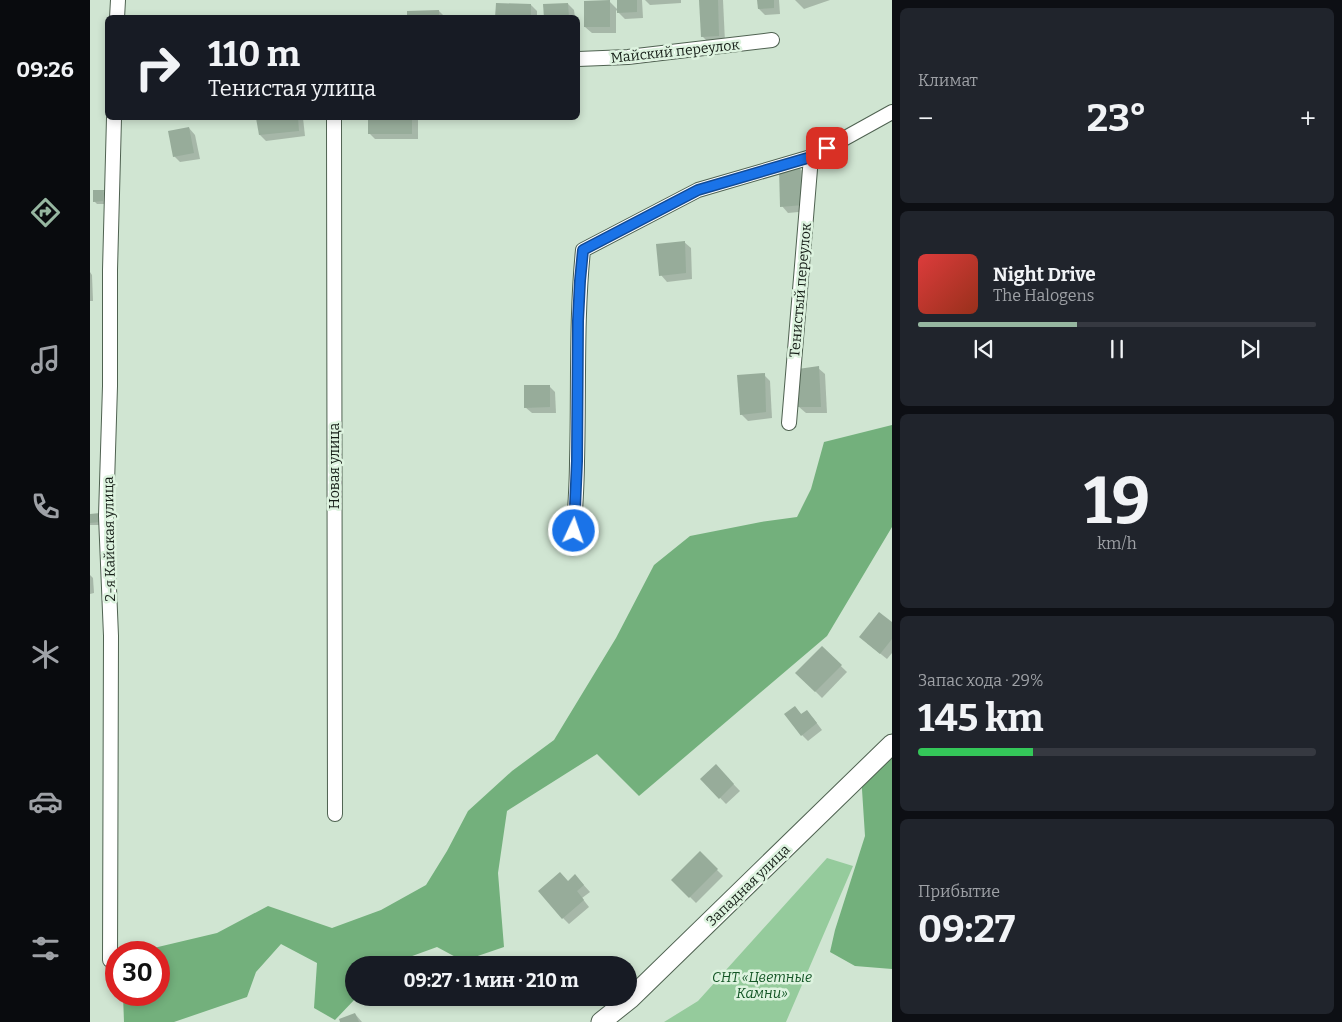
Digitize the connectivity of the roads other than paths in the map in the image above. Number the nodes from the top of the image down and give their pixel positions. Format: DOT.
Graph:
graph roads {
  1 [pos="118,0"];
  2 [pos="118,15"];
  3 [pos="772,40"];
  4 [pos="580,59"];
  5 [pos="892,112"];
  6 [pos="114,120"];
  7 [pos="334,120"];
  8 [pos="811,157"];
  9 [pos="789,423"];
  10 [pos="574,531"];
  11 [pos="892,744"];
  12 [pos="335,814"];
  13 [pos="110,941"];
  14 [pos="601,1022"];
  1 -- 2 [label="street"];
  3 -- 4 [label="street, Майский переулок"];
  5 -- 8 [label="street"];
  6 -- 13 [label="street, 2-я Кайская улица"];
  7 -- 12 [label="street, Новая улица"];
  8 -- 9 [label="street, Тенистый переулок"];
  8 -- 10 [label="street"];
  11 -- 14 [label="main road, Западная улица"];
}
